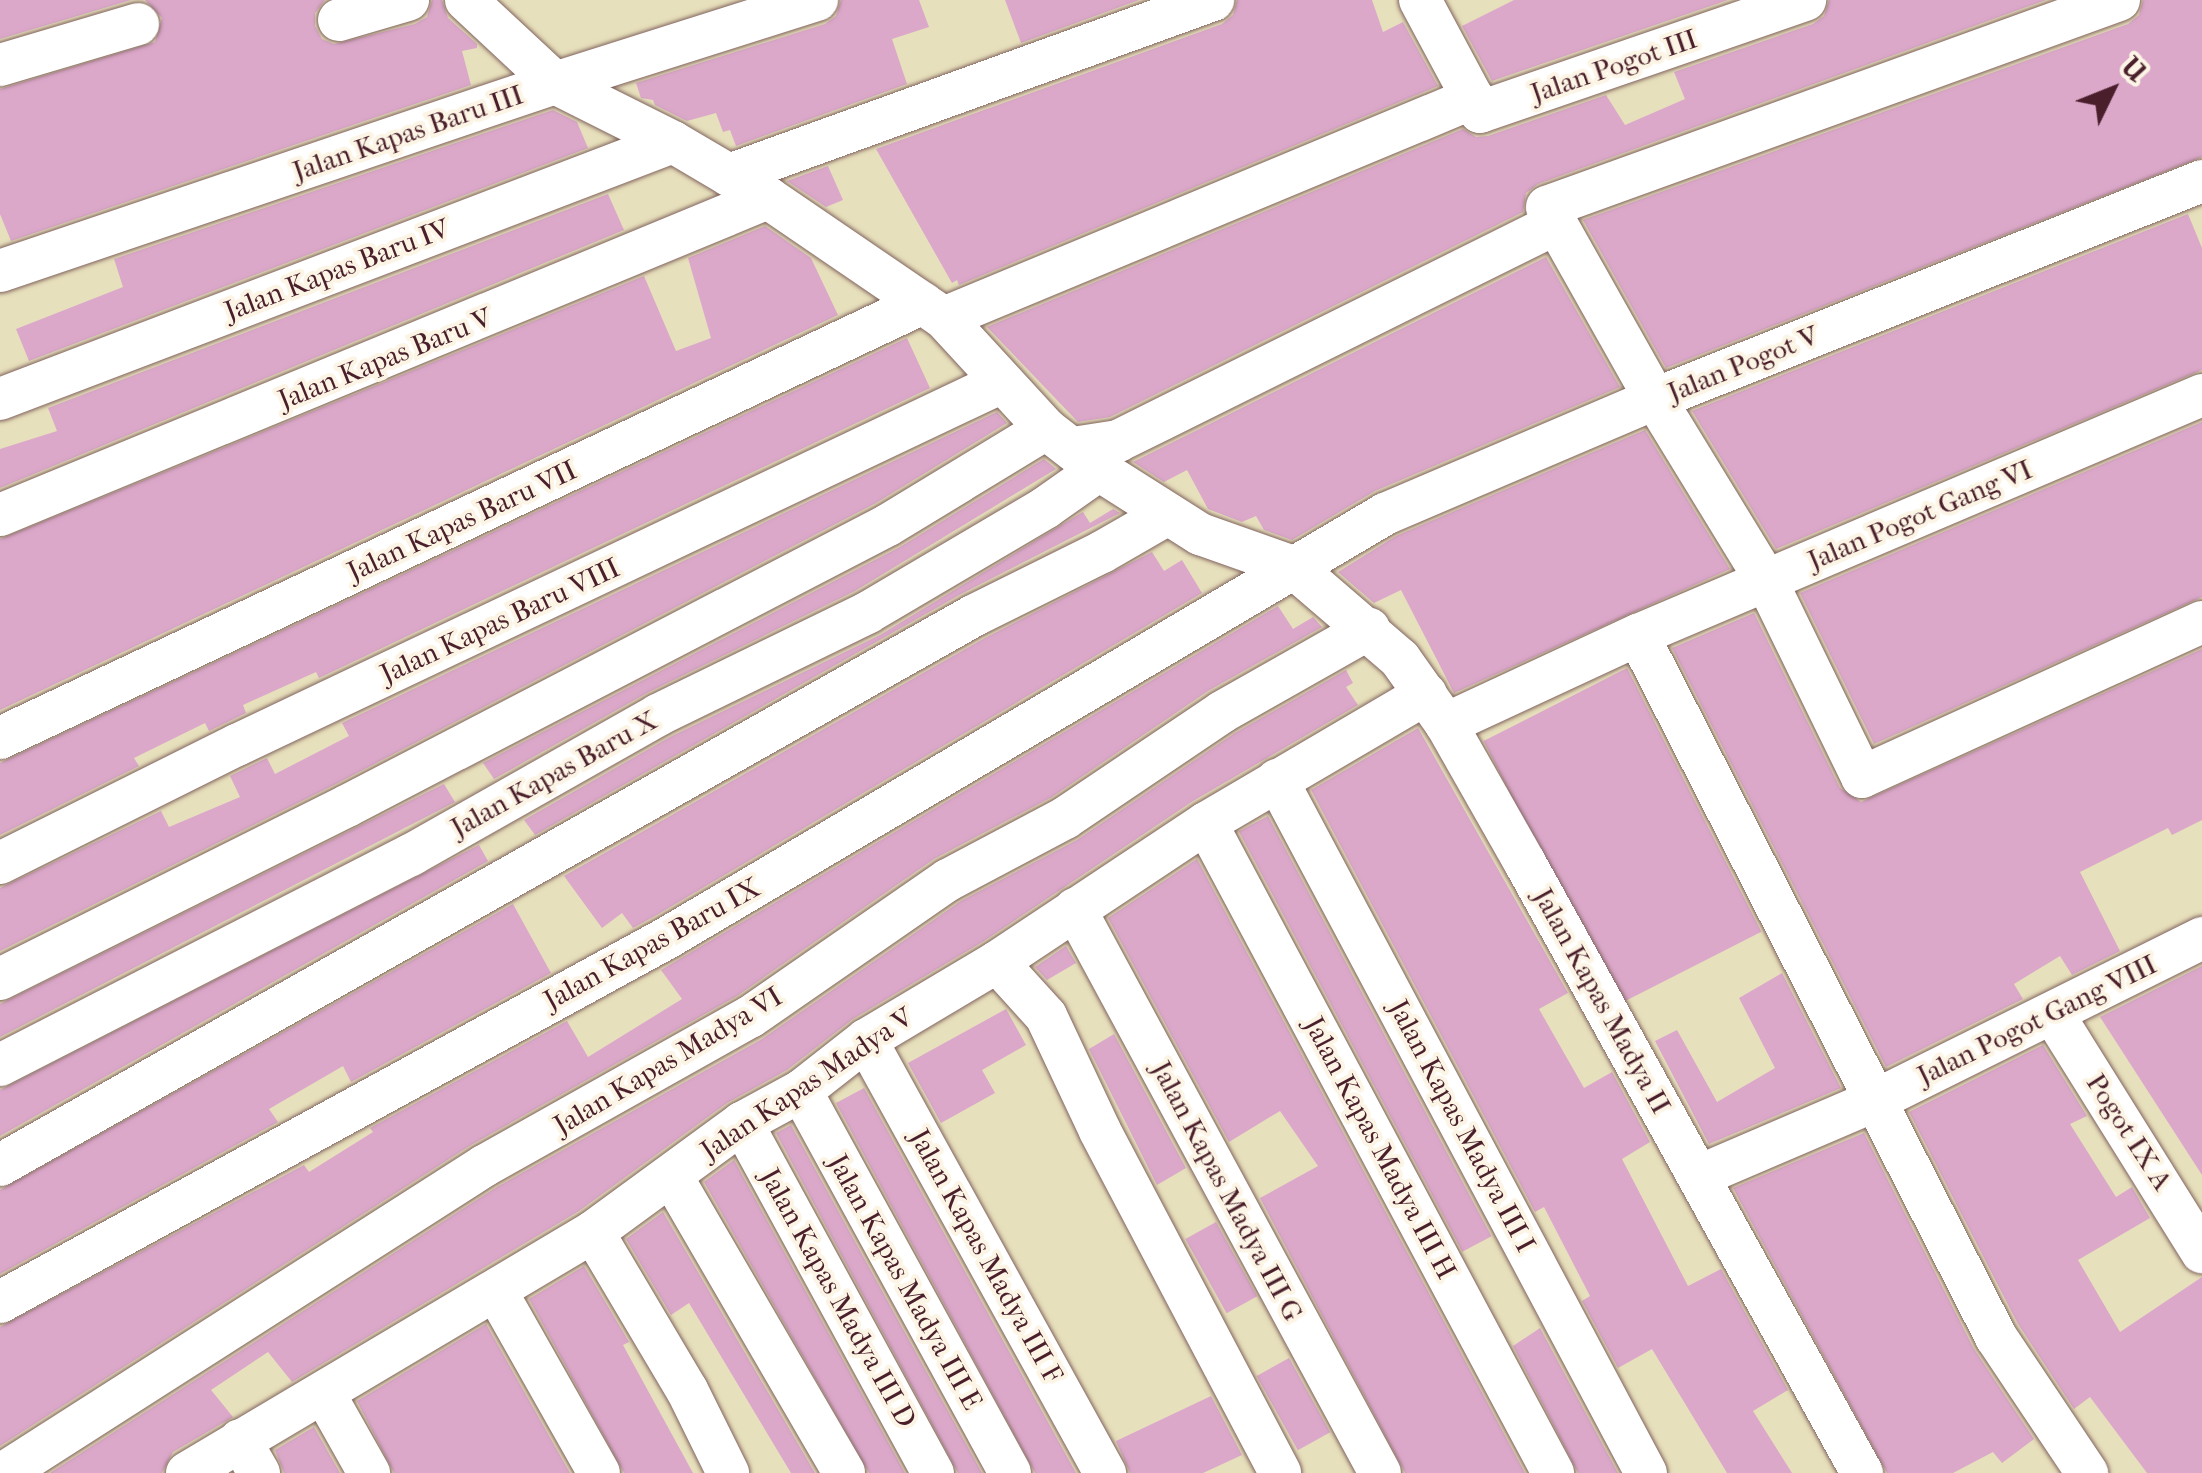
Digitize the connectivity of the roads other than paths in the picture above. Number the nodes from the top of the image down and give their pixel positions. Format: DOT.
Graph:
graph roads {
  1 [pos="408,0"];
  2 [pos="466,0"];
  3 [pos="816,0"];
  4 [pos="1213,0"];
  5 [pos="1420,0"];
  6 [pos="1805,0"];
  7 [pos="2118,0"];
  8 [pos="339,20"];
  9 [pos="138,24"];
  10 [pos="0,66"];
  11 [pos="555,83"];
  12 [pos="1476,105"];
  13 [pos="673,142"];
  14 [pos="730,175"];
  15 [pos="2202,182"];
  16 [pos="768,198"];
  17 [pos="1556,224"];
  18 [pos="0,272"];
  19 [pos="934,310"];
  20 [pos="1002,382"];
  21 [pos="2202,395"];
  22 [pos="0,399"];
  23 [pos="1655,400"];
  24 [pos="1073,449"];
  25 [pos="1168,514"];
  26 [pos="0,515"];
  27 [pos="1293,567"];
  28 [pos="1766,580"];
  29 [pos="2202,622"];
  30 [pos="1638,635"];
  31 [pos="1351,639"];
  32 [pos="1436,709"];
  33 [pos="0,738"];
  34 [pos="1277,780"];
  35 [pos="1206,823"];
  36 [pos="0,863"];
  37 [pos="1075,908"];
  38 [pos="2202,938"];
  39 [pos="998,962"];
  40 [pos="0,980"];
  41 [pos="2053,1014"];
  42 [pos="866,1040"];
  43 [pos="0,1065"];
  44 [pos="801,1090"];
  45 [pos="1872,1102"];
  46 [pos="742,1124"];
  47 [pos="0,1165"];
  48 [pos="1700,1176"];
  49 [pos="672,1177"];
  50 [pos="2186,1189"];
  51 [pos="593,1232"];
  52 [pos="2202,1252"];
  53 [pos="496,1290"];
  54 [pos="0,1302"];
  55 [pos="325,1394"];
  56 [pos="250,1456"];
  57 [pos="4,1473"];
  58 [pos="186,1473"];
  59 [pos="370,1473"];
  60 [pos="599,1473"];
  61 [pos="728,1473"];
  62 [pos="844,1473"];
  63 [pos="933,1473"];
  64 [pos="1010,1473"];
  65 [pos="1105,1473"];
  66 [pos="1280,1473"];
  67 [pos="1380,1473"];
  68 [pos="1553,1473"];
  69 [pos="1646,1473"];
  70 [pos="1862,1473"];
  71 [pos="2087,1473"];
  1 -- 8 [label="street"];
  2 -- 11 [label="street, Jalan Kapas Madya II"];
  3 -- 11 [label="street, Jalan Kapas Baru III"];
  4 -- 14 [label="street"];
  5 -- 12 [label="street"];
  6 -- 12 [label="street, Jalan Pogot III"];
  7 -- 17 [label="street"];
  9 -- 10 [label="street"];
  11 -- 13 [label="street, Jalan Kapas Madya II"];
  11 -- 18 [label="street, Jalan Kapas Baru III"];
  12 -- 19 [label="street, Jalan Pogot III"];
  13 -- 14 [label="street, Jalan Kapas Madya II"];
  13 -- 22 [label="street, Jalan Kapas Baru IV"];
  14 -- 16 [label="street, Jalan Kapas Madya II"];
  15 -- 23 [label="street, Jalan Pogot V"];
  16 -- 19 [label="street, Jalan Kapas Madya II"];
  16 -- 26 [label="street, Jalan Kapas Baru V"];
  17 -- 23 [label="street"];
  17 -- 24 [label="street"];
  19 -- 20 [label="street, Jalan Kapas Madya II"];
  19 -- 33 [label="street, Jalan Kapas Baru VII"];
  20 -- 24 [label="street, Jalan Kapas Madya II"];
  20 -- 36 [label="street, Jalan Kapas Baru VIII"];
  21 -- 28 [label="street, Jalan Pogot Gang VI"];
  23 -- 27 [label="street, Jalan Pogot V"];
  23 -- 28 [label="street"];
  24 -- 25 [label="street, Jalan Kapas Madya II"];
  24 -- 40 [label="street"];
  24 -- 43 [label="street, Jalan Kapas Baru X"];
  25 -- 27 [label="street, Jalan Kapas Madya II"];
  25 -- 47 [label="street"];
  27 -- 31 [label="street, Jalan Kapas Madya II"];
  27 -- 54 [label="street, Jalan Kapas Baru IX"];
  28 -- 29 [label="street"];
  28 -- 30 [label="street, Jalan Pogot Gang VI"];
  30 -- 32 [label="street, Jalan Pogot Gang VI"];
  30 -- 45 [label="street"];
  31 -- 32 [label="street, Jalan Kapas Madya II"];
  31 -- 57 [label="street, Jalan Kapas Madya VI"];
  32 -- 34 [label="street, Jalan Kapas Madya V"];
  32 -- 48 [label="street, Jalan Kapas Madya II"];
  34 -- 35 [label="street, Jalan Kapas Madya V"];
  34 -- 69 [label="street, Jalan Kapas Madya III I"];
  35 -- 37 [label="street, Jalan Kapas Madya V"];
  35 -- 68 [label="street, Jalan Kapas Madya III H"];
  37 -- 39 [label="street, Jalan Kapas Madya V"];
  37 -- 67 [label="street, Jalan Kapas Madya III G"];
  38 -- 41 [label="street, Jalan Pogot Gang VIII"];
  39 -- 42 [label="street, Jalan Kapas Madya V"];
  39 -- 66 [label="street"];
  41 -- 45 [label="street, Jalan Pogot Gang VIII"];
  41 -- 50 [label="street, Pogot IX A"];
  42 -- 44 [label="street, Jalan Kapas Madya V"];
  42 -- 65 [label="street, Jalan Kapas Madya III F"];
  44 -- 46 [label="street, Jalan Kapas Madya V"];
  44 -- 64 [label="street, Jalan Kapas Madya III E"];
  45 -- 48 [label="street, Jalan Pogot Gang VIII"];
  45 -- 71 [label="street"];
  46 -- 49 [label="street, Jalan Kapas Madya V"];
  46 -- 63 [label="street, Jalan Kapas Madya III D"];
  48 -- 70 [label="street, Jalan Kapas Madya II"];
  49 -- 51 [label="street, Jalan Kapas Madya V"];
  49 -- 62 [label="street"];
  50 -- 52 [label="street, Pogot IX A"];
  51 -- 53 [label="street, Jalan Kapas Madya V"];
  51 -- 61 [label="street"];
  53 -- 55 [label="street, Jalan Kapas Madya V"];
  53 -- 60 [label="street"];
  55 -- 56 [label="street, Jalan Kapas Madya V"];
  55 -- 59 [label="street"];
  56 -- 58 [label="street, Jalan Kapas Madya V"];
}
